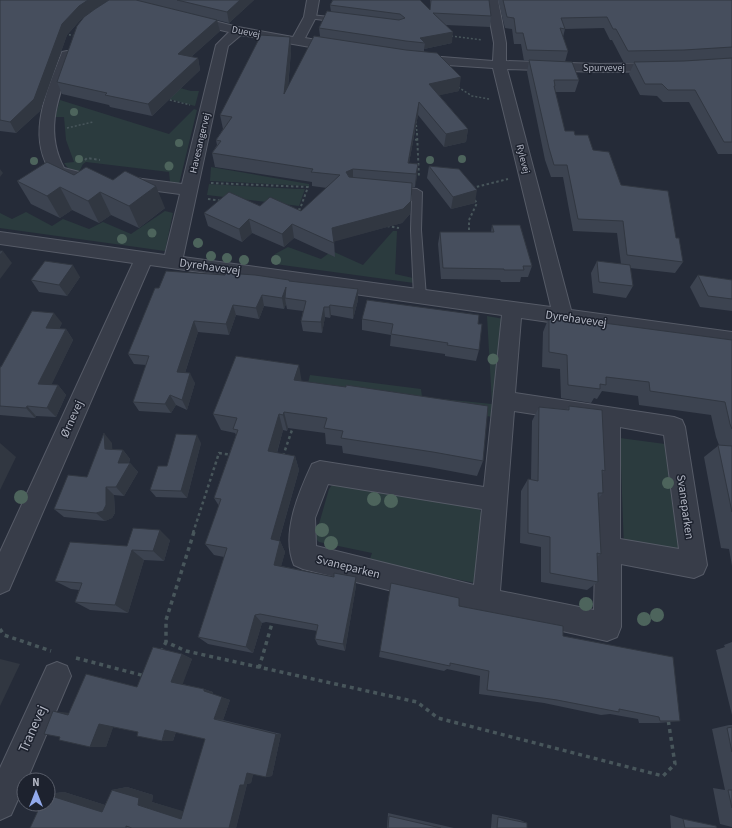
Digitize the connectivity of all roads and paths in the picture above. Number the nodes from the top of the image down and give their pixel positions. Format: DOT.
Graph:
graph roads {
  1 [pos="313,0"];
  2 [pos="492,0"];
  3 [pos="177,16"];
  4 [pos="310,17"];
  5 [pos="348,21"];
  6 [pos="238,31"];
  7 [pos="446,36"];
  8 [pos="297,41"];
  9 [pos="72,42"];
  10 [pos="500,43"];
  11 [pos="350,50"];
  12 [pos="405,58"];
  13 [pos="499,65"];
  14 [pos="671,67"];
  15 [pos="457,85"];
  16 [pos="508,98"];
  17 [pos="416,117"];
  18 [pos="93,122"];
  19 [pos="45,132"];
  20 [pos="412,174"];
  21 [pos="419,174"];
  22 [pos="527,175"];
  23 [pos="95,178"];
  24 [pos="116,181"];
  25 [pos="382,189"];
  26 [pos="466,189"];
  27 [pos="189,190"];
  28 [pos="418,192"];
  29 [pos="473,199"];
  30 [pos="225,201"];
  31 [pos="292,208"];
  32 [pos="300,209"];
  33 [pos="307,210"];
  34 [pos="384,226"];
  35 [pos="416,230"];
  36 [pos="0,238"];
  37 [pos="469,240"];
  38 [pos="144,257"];
  39 [pos="173,261"];
  40 [pos="420,297"];
  41 [pos="512,310"];
  42 [pos="562,317"];
  43 [pos="732,340"];
  44 [pos="504,400"];
  45 [pos="609,416"];
  46 [pos="293,426"];
  47 [pos="234,455"];
  48 [pos="281,462"];
  49 [pos="495,500"];
  50 [pos="608,550"];
  51 [pos="0,581"];
  52 [pos="486,601"];
  53 [pos="275,615"];
  54 [pos="0,628"];
  55 [pos="166,642"];
  56 [pos="159,656"];
  57 [pos="58,665"];
  58 [pos="259,668"];
  59 [pos="148,677"];
  60 [pos="667,712"];
  61 [pos="0,804"];
  1 -- 4 [label="street"];
  2 -- 10 [label="street, Rylevej"];
  3 -- 6 [label="street, Duevej"];
  4 -- 5 [label="lane"];
  4 -- 8 [label="street"];
  6 -- 8 [label="street, Duevej"];
  6 -- 27 [label="street, Havesangervej"];
  7 -- 10 [label="path"];
  8 -- 11 [label="street, Duevej"];
  9 -- 19 [label="street"];
  10 -- 13 [label="street, Rylevej"];
  12 -- 13 [label="street"];
  13 -- 14 [label="street, Spurvevej"];
  13 -- 16 [label="street, Rylevej"];
  15 -- 16 [label="path"];
  16 -- 22 [label="street, Rylevej"];
  17 -- 21 [label="path"];
  18 -- 19 [label="path"];
  19 -- 23 [label="street"];
  20 -- 21 [label="path"];
  21 -- 28 [label="path"];
  22 -- 26 [label="path"];
  22 -- 42 [label="street, Rylevej"];
  24 -- 27 [label="street"];
  25 -- 28 [label="lane"];
  27 -- 30 [label="path"];
  27 -- 32 [label="path"];
  27 -- 39 [label="street, Havesangervej"];
  28 -- 35 [label="lane"];
  29 -- 37 [label="path"];
  31 -- 32 [label="path"];
  32 -- 33 [label="path"];
  34 -- 35 [label="path"];
  35 -- 40 [label="lane"];
  36 -- 38 [label="street, Dyrehavevej"];
  38 -- 39 [label="street, Dyrehavevej"];
  38 -- 51 [label="street, Ørnevej"];
  39 -- 40 [label="street, Dyrehavevej"];
  40 -- 41 [label="street, Dyrehavevej"];
  41 -- 42 [label="street, Dyrehavevej"];
  41 -- 44 [label="street"];
  42 -- 43 [label="street, Dyrehavevej"];
  44 -- 45 [label="street, Svaneparken"];
  44 -- 49 [label="street"];
  45 -- 50 [label="street, Svaneparken"];
  45 -- 50 [label="street, Svaneparken"];
  46 -- 48 [label="path"];
  47 -- 55 [label="path"];
  49 -- 52 [label="street"];
  49 -- 52 [label="street, Svaneparken"];
  50 -- 52 [label="street, Svaneparken"];
  53 -- 58 [label="path"];
  54 -- 57 [label="path"];
  55 -- 56 [label="path"];
  55 -- 58 [label="path"];
  57 -- 59 [label="path"];
  57 -- 61 [label="street, Tranevej"];
  58 -- 60 [label="path"];
}
